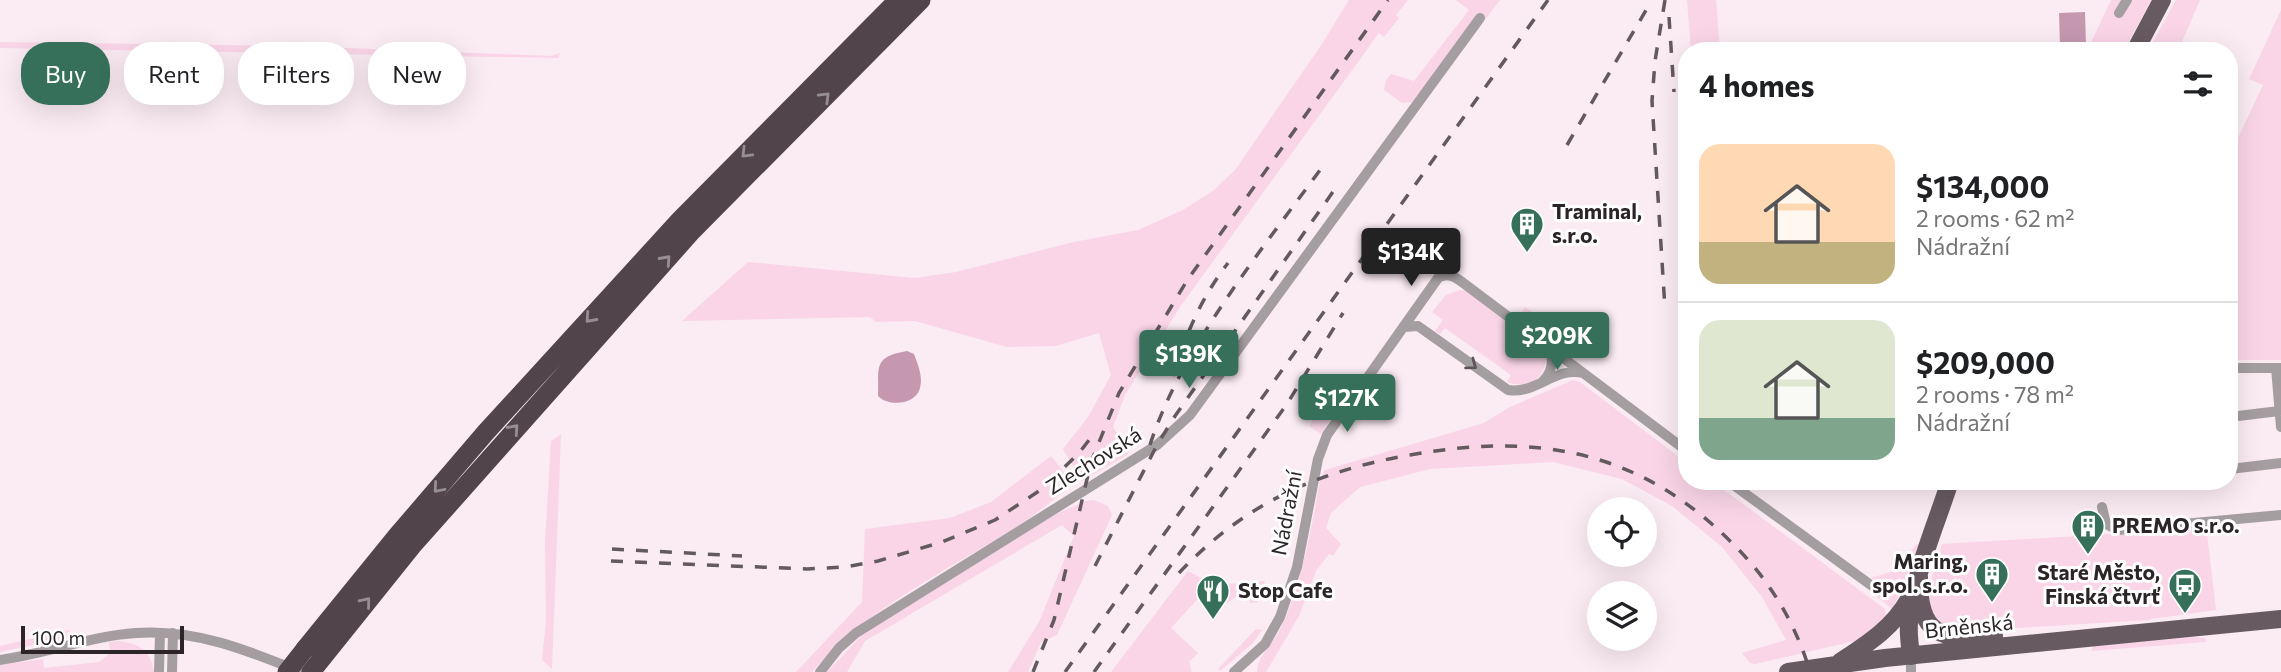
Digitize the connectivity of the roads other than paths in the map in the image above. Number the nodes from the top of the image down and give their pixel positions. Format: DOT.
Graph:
graph roads {
  1 [pos="898,0"];
  2 [pos="921,0"];
  3 [pos="2127,0"];
  4 [pos="2162,0"];
  5 [pos="2119,13"];
  6 [pos="1480,19"];
  7 [pos="2140,42"];
  8 [pos="1404,327"];
  9 [pos="1548,345"];
  10 [pos="2238,368"];
  11 [pos="2279,368"];
  12 [pos="1585,374"];
  13 [pos="1540,383"];
  14 [pos="2279,411"];
  15 [pos="2238,416"];
  16 [pos="2281,427"];
  17 [pos="1678,444"];
  18 [pos="2281,463"];
  19 [pos="2238,468"];
  20 [pos="1740,490"];
  21 [pos="1948,490"];
  22 [pos="2102,508"];
  23 [pos="2281,515"];
  24 [pos="1919,577"];
  25 [pos="1879,591"];
  26 [pos="2281,619"];
  27 [pos="160,633"];
  28 [pos="173,634"];
  29 [pos="2088,638"];
  30 [pos="314,652"];
  31 [pos="0,660"];
  32 [pos="1838,663"];
  33 [pos="1911,664"];
  34 [pos="159,672"];
  35 [pos="172,672"];
  36 [pos="287,672"];
  37 [pos="301,672"];
  38 [pos="311,672"];
  39 [pos="820,672"];
  40 [pos="1234,672"];
  41 [pos="1788,672"];
  1 -- 30 [label="highway, one-way"];
  30 -- 2 [label="highway, one-way"];
  3 -- 5 [label="street"];
  4 -- 7 [label="main road"];
  6 -- 39 [label="street, Zlechovská"];
  8 -- 9 [label="street, Nádražní"];
  8 -- 13 [label="street, one-way"];
  8 -- 40 [label="street, Nádražní"];
  9 -- 12 [label="street, Nádražní"];
  9 -- 13 [label="street"];
  10 -- 11 [label="street"];
  11 -- 14 [label="street"];
  12 -- 13 [label="street"];
  12 -- 17 [label="street, Nádražní"];
  14 -- 15 [label="street"];
  14 -- 16 [label="street"];
  18 -- 19 [label="street"];
  20 -- 25 [label="street"];
  21 -- 24 [label="main road"];
  22 -- 23 [label="street"];
  24 -- 29 [label="main road"];
  24 -- 32 [label="main road"];
  24 -- 33 [label="main road"];
  26 -- 29 [label="main road, Brněnská"];
  27 -- 28 [label="street"];
  27 -- 31 [label="street"];
  27 -- 34 [label="street"];
  28 -- 35 [label="street"];
  28 -- 37 [label="street"];
  29 -- 33 [label="main road, Brněnská"];
  30 -- 36 [label="highway, bridge"];
  30 -- 38 [label="highway"];
  32 -- 33 [label="main road, Brněnská"];
  32 -- 41 [label="main road, Brněnská"];
}
